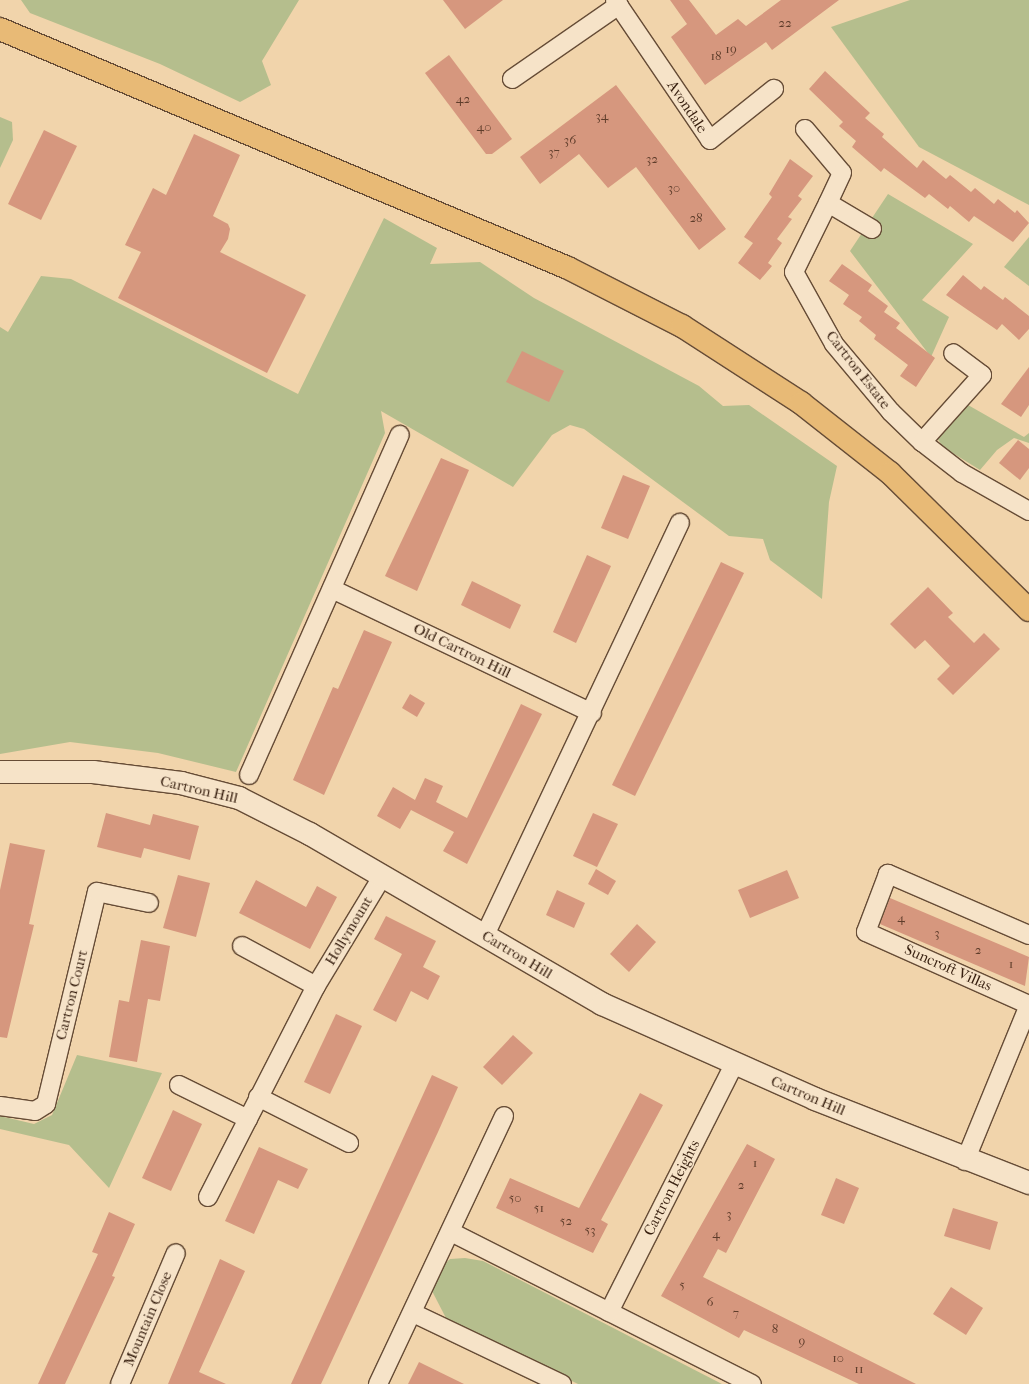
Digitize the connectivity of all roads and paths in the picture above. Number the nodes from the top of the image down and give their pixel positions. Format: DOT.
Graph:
graph roads {
  1 [pos="617,3"];
  2 [pos="0,29"];
  3 [pos="512,79"];
  4 [pos="774,89"];
  5 [pos="805,129"];
  6 [pos="828,203"];
  7 [pos="872,229"];
  8 [pos="953,353"];
  9 [pos="400,436"];
  10 [pos="922,442"];
  11 [pos="1029,511"];
  12 [pos="680,523"];
  13 [pos="332,589"];
  14 [pos="1029,610"];
  15 [pos="592,713"];
  16 [pos="0,772"];
  17 [pos="249,775"];
  18 [pos="382,877"];
  19 [pos="149,903"];
  20 [pos="1029,934"];
  21 [pos="485,935"];
  22 [pos="242,946"];
  23 [pos="316,986"];
  24 [pos="1029,1005"];
  25 [pos="735,1063"];
  26 [pos="179,1085"];
  27 [pos="258,1097"];
  28 [pos="0,1106"];
  29 [pos="504,1116"];
  30 [pos="248,1119"];
  31 [pos="349,1143"];
  32 [pos="965,1161"];
  33 [pos="1029,1183"];
  34 [pos="208,1197"];
  35 [pos="451,1232"];
  36 [pos="176,1253"];
  37 [pos="609,1312"];
  38 [pos="413,1313"];
  39 [pos="120,1384"];
  40 [pos="378,1384"];
  41 [pos="562,1384"];
  42 [pos="752,1384"];
  1 -- 3 [label="street, Avondale"];
  1 -- 4 [label="street, Avondale"];
  2 -- 14 [label="highway"];
  5 -- 6 [label="street, Cartron Estate"];
  6 -- 7 [label="street"];
  6 -- 10 [label="street, Cartron Estate"];
  8 -- 10 [label="street"];
  9 -- 13 [label="street"];
  10 -- 11 [label="street, Cartron Estate"];
  12 -- 15 [label="street"];
  13 -- 15 [label="street, Old Cartron Hill"];
  13 -- 17 [label="street"];
  15 -- 21 [label="street"];
  16 -- 18 [label="main road, Cartron Hill"];
  18 -- 21 [label="main road, Cartron Hill"];
  18 -- 23 [label="street, Hollymount"];
  19 -- 28 [label="street, Cartron Court"];
  20 -- 24 [label="street, Suncroft Villas"];
  21 -- 25 [label="main road, Cartron Hill"];
  22 -- 23 [label="street"];
  23 -- 27 [label="street, Hollymount"];
  24 -- 32 [label="street, Suncroft Villas"];
  25 -- 32 [label="main road, Cartron Hill"];
  25 -- 37 [label="street, Cartron Heights"];
  26 -- 30 [label="street"];
  27 -- 30 [label="street, Hollymount"];
  27 -- 31 [label="street"];
  29 -- 35 [label="street"];
  30 -- 34 [label="street, Hollymount"];
  32 -- 33 [label="main road, Cartron Hill"];
  35 -- 37 [label="street"];
  35 -- 38 [label="street"];
  36 -- 39 [label="street, Mountain Close"];
  37 -- 42 [label="street"];
  38 -- 40 [label="street"];
  38 -- 41 [label="street"];
}
